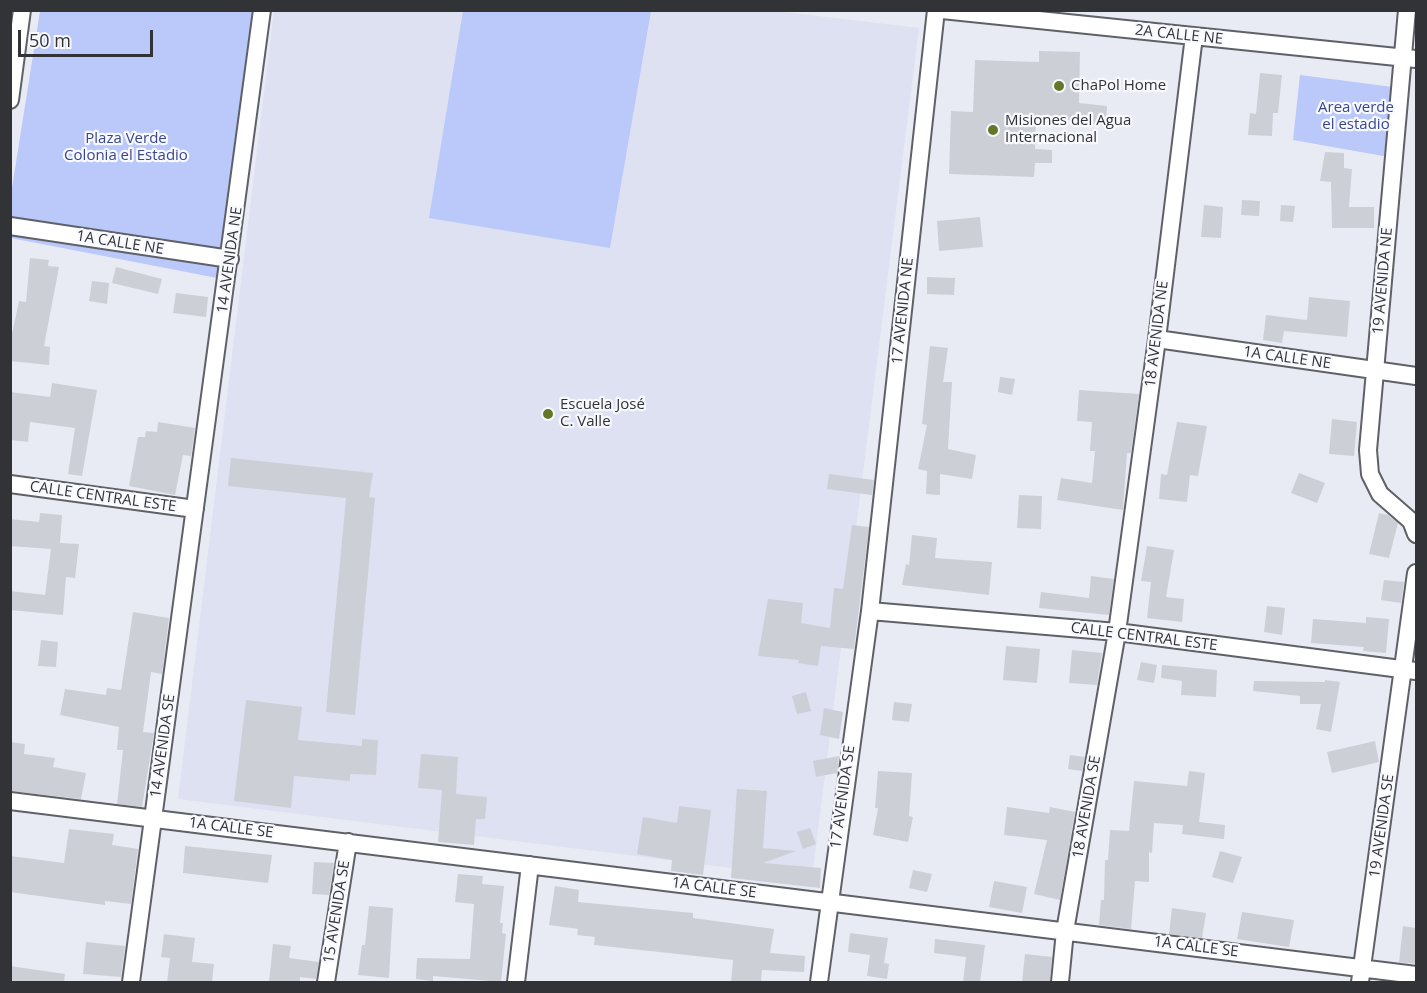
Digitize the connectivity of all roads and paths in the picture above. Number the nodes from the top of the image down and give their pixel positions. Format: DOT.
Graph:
graph roads {
  1 [pos="22,10"];
  2 [pos="262,10"];
  3 [pos="936,10"];
  4 [pos="942,10"];
  5 [pos="1407,10"];
  6 [pos="1194,36"];
  7 [pos="1410,58"];
  8 [pos="10,100"];
  9 [pos="10,226"];
  10 [pos="230,259"];
  11 [pos="1157,339"];
  12 [pos="1416,362"];
  13 [pos="1376,371"];
  14 [pos="1396,374"];
  15 [pos="1416,376"];
  16 [pos="10,484"];
  17 [pos="195,509"];
  18 [pos="1416,534"];
  19 [pos="1416,573"];
  20 [pos="870,611"];
  21 [pos="1117,632"];
  22 [pos="1410,670"];
  23 [pos="10,801"];
  24 [pos="153,819"];
  25 [pos="348,842"];
  26 [pos="530,865"];
  27 [pos="828,902"];
  28 [pos="1065,931"];
  29 [pos="1361,975"];
  30 [pos="1416,975"];
  31 [pos="131,982"];
  32 [pos="326,982"];
  33 [pos="516,982"];
  34 [pos="819,982"];
  35 [pos="1060,982"];
  1 -- 8 [label="street"];
  2 -- 10 [label="street, 14 AVENIDA NE"];
  3 -- 20 [label="street, 17 AVENIDA NE"];
  4 -- 6 [label="street, 2A CALLE NE"];
  5 -- 7 [label="street, 19 AVENIDA NE"];
  6 -- 7 [label="street, 2A CALLE NE"];
  6 -- 11 [label="street, 18 AVENIDA NE"];
  7 -- 13 [label="street, 19 AVENIDA NE"];
  9 -- 10 [label="street, 1A CALLE NE"];
  10 -- 17 [label="street, 14 AVENIDA NE"];
  11 -- 13 [label="street, 1A CALLE NE"];
  11 -- 21 [label="street, 18 AVENIDA NE"];
  12 -- 14 [label="street"];
  13 -- 14 [label="street, 1A CALLE NE"];
  13 -- 18 [label="street, 19 AVENIDA NE"];
  14 -- 15 [label="street, 1A CALLE NE"];
  16 -- 17 [label="street, CALLE CENTRAL ESTE"];
  17 -- 24 [label="street, 14 AVENIDA SE"];
  19 -- 22 [label="street"];
  20 -- 21 [label="street, CALLE CENTRAL ESTE"];
  20 -- 27 [label="street, 17 AVENIDA SE"];
  21 -- 22 [label="street, CALLE CENTRAL ESTE"];
  21 -- 28 [label="street, 18 AVENIDA SE"];
  22 -- 29 [label="street, 19 AVENIDA SE"];
  23 -- 24 [label="street, 1A CALLE SE"];
  24 -- 25 [label="street, 1A CALLE SE"];
  24 -- 31 [label="street, 14 AVENIDA SE"];
  25 -- 26 [label="street, 1A CALLE SE"];
  25 -- 32 [label="street, 15 AVENIDA SE"];
  26 -- 27 [label="street, 1A CALLE SE"];
  26 -- 33 [label="street"];
  27 -- 28 [label="street, 1A CALLE SE"];
  27 -- 34 [label="street, 17 AVENIDA SE"];
  28 -- 29 [label="street, 1A CALLE SE"];
  28 -- 35 [label="street, 18 AVENIDA SE"];
  29 -- 30 [label="street, 1A CALLE SE"];
}
